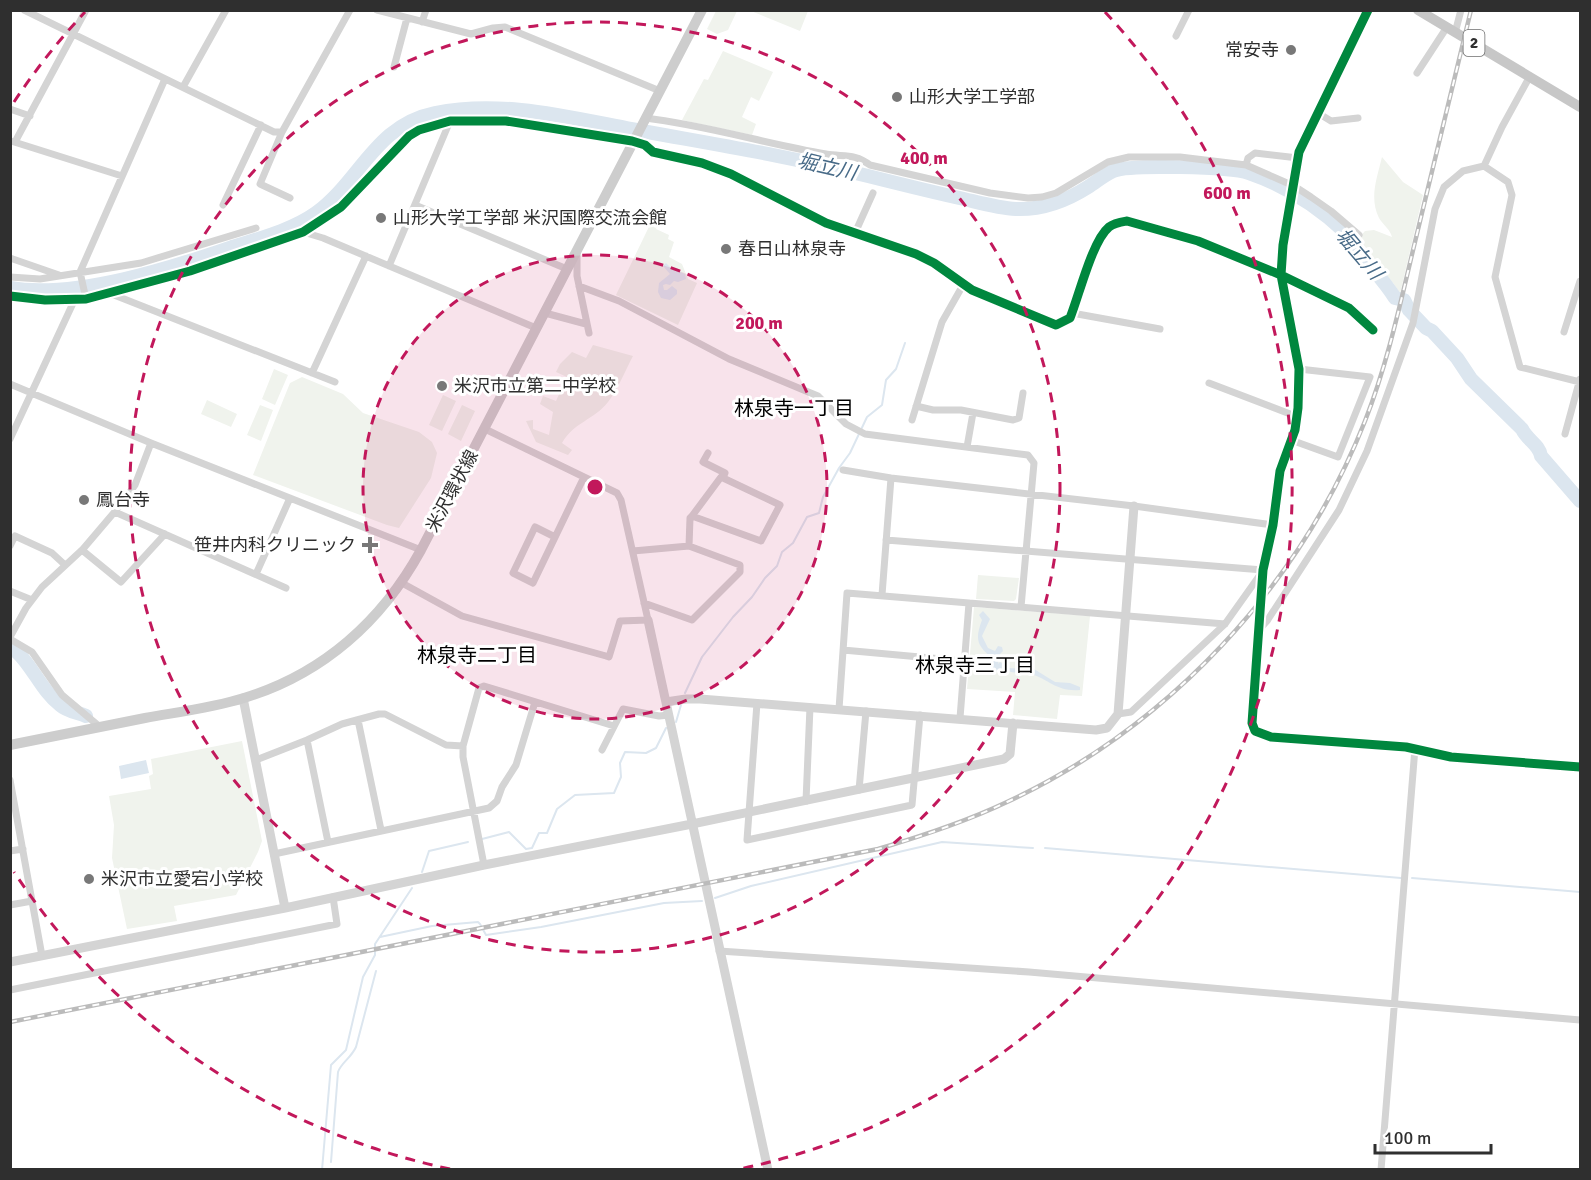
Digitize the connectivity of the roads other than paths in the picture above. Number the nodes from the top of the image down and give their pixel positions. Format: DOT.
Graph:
graph roads {
  1 [pos="24,10"];
  2 [pos="86,10"];
  3 [pos="226,10"];
  4 [pos="350,10"];
  5 [pos="377,10"];
  6 [pos="426,10"];
  7 [pos="702,10"];
  8 [pos="1190,10"];
  9 [pos="1368,10"];
  10 [pos="1418,10"];
  11 [pos="1461,10"];
  12 [pos="407,18"];
  13 [pos="422,22"];
  14 [pos="1451,30"];
  15 [pos="73,34"];
  16 [pos="1176,36"];
  17 [pos="394,67"];
  18 [pos="1418,73"];
  19 [pos="1530,76"];
  20 [pos="165,79"];
  21 [pos="183,87"];
  22 [pos="660,91"];
  23 [pos="1581,107"];
  24 [pos="10,109"];
  25 [pos="1318,113"];
  26 [pos="30,116"];
  27 [pos="1358,118"];
  28 [pos="645,119"];
  29 [pos="450,121"];
  30 [pos="261,125"];
  31 [pos="282,132"];
  32 [pos="633,140"];
  33 [pos="13,141"];
  34 [pos="1298,158"];
  35 [pos="1246,165"];
  36 [pos="1484,166"];
  37 [pos="123,176"];
  38 [pos="1294,188"];
  39 [pos="873,193"];
  40 [pos="290,198"];
  41 [pos="223,205"];
  42 [pos="415,205"];
  43 [pos="256,228"];
  44 [pos="303,232"];
  45 [pos="855,233"];
  46 [pos="1359,236"];
  47 [pos="577,248"];
  48 [pos="366,256"];
  49 [pos="10,258"];
  50 [pos="389,266"];
  51 [pos="567,269"];
  52 [pos="80,274"];
  53 [pos="61,276"];
  54 [pos="1281,276"];
  55 [pos="10,277"];
  56 [pos="1581,281"];
  57 [pos="963,285"];
  58 [pos="579,286"];
  59 [pos="109,293"];
  60 [pos="10,296"];
  61 [pos="85,297"];
  62 [pos="74,301"];
  63 [pos="544,313"];
  64 [pos="1072,313"];
  65 [pos="586,324"];
  66 [pos="536,328"];
  67 [pos="1160,329"];
  68 [pos="1373,330"];
  69 [pos="1563,332"];
  70 [pos="589,333"];
  71 [pos="1299,369"];
  72 [pos="312,373"];
  73 [pos="1580,381"];
  74 [pos="335,382"];
  75 [pos="1209,383"];
  76 [pos="10,384"];
  77 [pos="32,393"];
  78 [pos="1023,393"];
  79 [pos="916,406"];
  80 [pos="973,412"];
  81 [pos="1298,417"];
  82 [pos="912,420"];
  83 [pos="484,429"];
  84 [pos="1565,434"];
  85 [pos="10,439"];
  86 [pos="1291,440"];
  87 [pos="151,443"];
  88 [pos="968,447"];
  89 [pos="708,453"];
  90 [pos="561,454"];
  91 [pos="556,463"];
  92 [pos="843,471"];
  93 [pos="584,477"];
  94 [pos="723,478"];
  95 [pos="891,478"];
  96 [pos="1030,493"];
  97 [pos="290,498"];
  98 [pos="1134,506"];
  99 [pos="115,512"];
  100 [pos="692,516"];
  101 [pos="1273,525"];
  102 [pos="165,534"];
  103 [pos="555,537"];
  104 [pos="886,540"];
  105 [pos="10,546"];
  106 [pos="689,546"];
  107 [pos="82,550"];
  108 [pos="421,550"];
  109 [pos="633,551"];
  110 [pos="1026,552"];
  111 [pos="1130,560"];
  112 [pos="65,565"];
  113 [pos="1263,570"];
  114 [pos="256,574"];
  115 [pos="402,583"];
  116 [pos="286,588"];
  117 [pos="10,591"];
  118 [pos="882,595"];
  119 [pos="32,600"];
  120 [pos="644,603"];
  121 [pos="969,603"];
  122 [pos="1021,607"];
  123 [pos="1126,616"];
  124 [pos="648,620"];
  125 [pos="1225,624"];
  126 [pos="1259,630"];
  127 [pos="10,638"];
  128 [pos="843,650"];
  129 [pos="964,661"];
  130 [pos="243,698"];
  131 [pos="535,702"];
  132 [pos="666,702"];
  133 [pos="757,703"];
  134 [pos="810,707"];
  135 [pos="838,709"];
  136 [pos="866,711"];
  137 [pos="1118,714"];
  138 [pos="669,715"];
  139 [pos="920,716"];
  140 [pos="960,718"];
  141 [pos="358,720"];
  142 [pos="1013,723"];
  143 [pos="614,726"];
  144 [pos="100,727"];
  145 [pos="307,740"];
  146 [pos="10,745"];
  147 [pos="463,746"];
  148 [pos="1414,748"];
  149 [pos="603,750"];
  150 [pos="256,760"];
  151 [pos="1581,767"];
  152 [pos="915,778"];
  153 [pos="10,780"];
  154 [pos="859,790"];
  155 [pos="806,801"];
  156 [pos="472,811"];
  157 [pos="749,813"];
  158 [pos="692,824"];
  159 [pos="381,830"];
  160 [pos="328,842"];
  161 [pos="23,849"];
  162 [pos="10,851"];
  163 [pos="274,854"];
  164 [pos="484,865"];
  165 [pos="333,897"];
  166 [pos="32,901"];
  167 [pos="10,905"];
  168 [pos="285,908"];
  169 [pos="719,951"];
  170 [pos="42,956"];
  171 [pos="10,962"];
  172 [pos="10,990"];
  173 [pos="1394,1005"];
  174 [pos="1581,1020"];
  175 [pos="768,1170"];
  176 [pos="1381,1170"];
  1 -- 15 [label="street"];
  2 -- 15 [label="street"];
  3 -- 21 [label="street"];
  4 -- 31 [label="street"];
  5 -- 12 [label="street"];
  6 -- 13 [label="street"];
  7 -- 22 [label="main road, 米沢環状線"];
  8 -- 16 [label="street"];
  9 -- 25 [label="street"];
  10 -- 14 [label="main road, 2"];
  11 -- 14 [label="street"];
  12 -- 13 [label="street"];
  12 -- 17 [label="street"];
  13 -- 22 [label="street"];
  14 -- 18 [label="street"];
  14 -- 19 [label="main road, 2"];
  15 -- 20 [label="street"];
  15 -- 26 [label="street"];
  19 -- 23 [label="main road, 2"];
  19 -- 36 [label="street"];
  20 -- 21 [label="street"];
  20 -- 37 [label="street"];
  21 -- 30 [label="street"];
  22 -- 28 [label="main road, 米沢環状線"];
  24 -- 26 [label="street"];
  25 -- 27 [label="street"];
  25 -- 34 [label="street"];
  26 -- 33 [label="street"];
  28 -- 32 [label="main road, 米沢環状線"];
  28 -- 35 [label="street"];
  29 -- 32 [label="street"];
  29 -- 42 [label="street"];
  29 -- 44 [label="street"];
  30 -- 31 [label="street"];
  30 -- 41 [label="street"];
  31 -- 40 [label="street"];
  32 -- 45 [label="street"];
  32 -- 47 [label="main road, 米沢環状線"];
  33 -- 37 [label="street"];
  34 -- 35 [label="street"];
  34 -- 38 [label="street"];
  35 -- 38 [label="street"];
  36 -- 73 [label="street"];
  36 -- 126 [label="street"];
  37 -- 52 [label="street"];
  38 -- 46 [label="street"];
  38 -- 54 [label="street"];
  39 -- 45 [label="street"];
  42 -- 50 [label="street"];
  42 -- 51 [label="street"];
  43 -- 52 [label="street"];
  44 -- 48 [label="street"];
  44 -- 59 [label="street"];
  45 -- 57 [label="street"];
  47 -- 51 [label="main road, 米沢環状線"];
  47 -- 58 [label="street"];
  48 -- 50 [label="street"];
  48 -- 72 [label="street"];
  49 -- 53 [label="street"];
  50 -- 66 [label="street"];
  51 -- 63 [label="main road, 米沢環状線"];
  52 -- 53 [label="street"];
  52 -- 61 [label="street"];
  53 -- 55 [label="street"];
  54 -- 64 [label="street"];
  54 -- 68 [label="street"];
  54 -- 71 [label="street"];
  56 -- 69 [label="street"];
  57 -- 64 [label="street"];
  57 -- 79 [label="street"];
  58 -- 65 [label="street"];
  58 -- 88 [label="street"];
  59 -- 61 [label="street"];
  59 -- 72 [label="street"];
  60 -- 62 [label="street"];
  61 -- 62 [label="street"];
  62 -- 77 [label="street"];
  63 -- 65 [label="street"];
  63 -- 66 [label="main road, 米沢環状線"];
  64 -- 67 [label="street"];
  65 -- 70 [label="street"];
  66 -- 83 [label="main road, 米沢環状線"];
  71 -- 81 [label="street"];
  71 -- 86 [label="street"];
  72 -- 74 [label="street"];
  73 -- 84 [label="street"];
  75 -- 81 [label="street"];
  76 -- 77 [label="street"];
  77 -- 85 [label="street"];
  77 -- 87 [label="street"];
  78 -- 80 [label="street"];
  79 -- 80 [label="street"];
  79 -- 82 [label="street"];
  80 -- 88 [label="street"];
  81 -- 86 [label="street"];
  83 -- 91 [label="street"];
  83 -- 108 [label="main road, 米沢環状線"];
  86 -- 101 [label="street"];
  87 -- 97 [label="street"];
  87 -- 99 [label="street"];
  88 -- 96 [label="street"];
  89 -- 94 [label="street"];
  90 -- 91 [label="street"];
  91 -- 93 [label="street"];
  92 -- 95 [label="street"];
  93 -- 103 [label="street"];
  93 -- 109 [label="street"];
  94 -- 100 [label="street"];
  94 -- 100 [label="street"];
  95 -- 96 [label="street"];
  95 -- 104 [label="street"];
  96 -- 98 [label="street"];
  96 -- 110 [label="street"];
  97 -- 108 [label="street"];
  97 -- 114 [label="street"];
  98 -- 101 [label="street"];
  98 -- 111 [label="street"];
  99 -- 102 [label="street"];
  99 -- 107 [label="street"];
  100 -- 106 [label="street"];
  101 -- 113 [label="street"];
  102 -- 107 [label="street"];
  102 -- 114 [label="street"];
  103 -- 103 [label="street"];
  104 -- 110 [label="street"];
  104 -- 118 [label="street"];
  105 -- 112 [label="street"];
  106 -- 109 [label="street"];
  106 -- 120 [label="street"];
  107 -- 112 [label="street"];
  108 -- 115 [label="main road, 米沢環状線"];
  109 -- 120 [label="street"];
  110 -- 111 [label="street"];
  110 -- 122 [label="street"];
  111 -- 113 [label="street"];
  111 -- 123 [label="street"];
  112 -- 119 [label="street"];
  113 -- 125 [label="street"];
  113 -- 126 [label="street"];
  114 -- 116 [label="street"];
  115 -- 124 [label="street"];
  115 -- 130 [label="main road, 米沢環状線"];
  117 -- 119 [label="street"];
  118 -- 121 [label="street"];
  118 -- 128 [label="street"];
  119 -- 127 [label="street"];
  120 -- 124 [label="street"];
  121 -- 122 [label="street"];
  121 -- 129 [label="street"];
  122 -- 123 [label="street"];
  123 -- 125 [label="street"];
  123 -- 137 [label="street"];
  124 -- 132 [label="street"];
  125 -- 137 [label="street"];
  126 -- 148 [label="street"];
  127 -- 144 [label="street"];
  128 -- 129 [label="street"];
  128 -- 135 [label="street"];
  129 -- 140 [label="street"];
  130 -- 144 [label="main road, 米沢環状線"];
  130 -- 150 [label="street"];
  131 -- 143 [label="street"];
  131 -- 147 [label="street"];
  131 -- 156 [label="street"];
  132 -- 133 [label="street"];
  132 -- 138 [label="street"];
  133 -- 134 [label="street"];
  133 -- 157 [label="street"];
  134 -- 135 [label="street"];
  134 -- 155 [label="street"];
  135 -- 136 [label="street"];
  136 -- 139 [label="street"];
  136 -- 154 [label="street"];
  137 -- 142 [label="street"];
  138 -- 143 [label="street"];
  138 -- 158 [label="street"];
  139 -- 140 [label="street"];
  139 -- 152 [label="street"];
  140 -- 142 [label="street"];
  141 -- 145 [label="street"];
  141 -- 147 [label="street"];
  141 -- 159 [label="street"];
  142 -- 152 [label="street"];
  143 -- 149 [label="street"];
  144 -- 146 [label="main road, 米沢環状線"];
  145 -- 150 [label="street"];
  145 -- 160 [label="street"];
  147 -- 156 [label="street"];
  148 -- 151 [label="street"];
  148 -- 173 [label="street"];
  150 -- 163 [label="street"];
  152 -- 154 [label="street"];
  152 -- 157 [label="street"];
  153 -- 161 [label="street"];
  154 -- 155 [label="street"];
  155 -- 157 [label="street"];
  156 -- 159 [label="street"];
  156 -- 164 [label="street"];
  157 -- 158 [label="street"];
  158 -- 164 [label="street"];
  158 -- 169 [label="street"];
  159 -- 160 [label="street"];
  160 -- 163 [label="street"];
  161 -- 162 [label="street"];
  161 -- 166 [label="street"];
  163 -- 168 [label="street"];
  164 -- 165 [label="street"];
  165 -- 168 [label="street"];
  165 -- 172 [label="street"];
  166 -- 167 [label="street"];
  166 -- 170 [label="street"];
  168 -- 170 [label="street"];
  169 -- 173 [label="street"];
  169 -- 175 [label="street"];
  170 -- 171 [label="street"];
  173 -- 174 [label="street"];
  173 -- 176 [label="street"];
}
